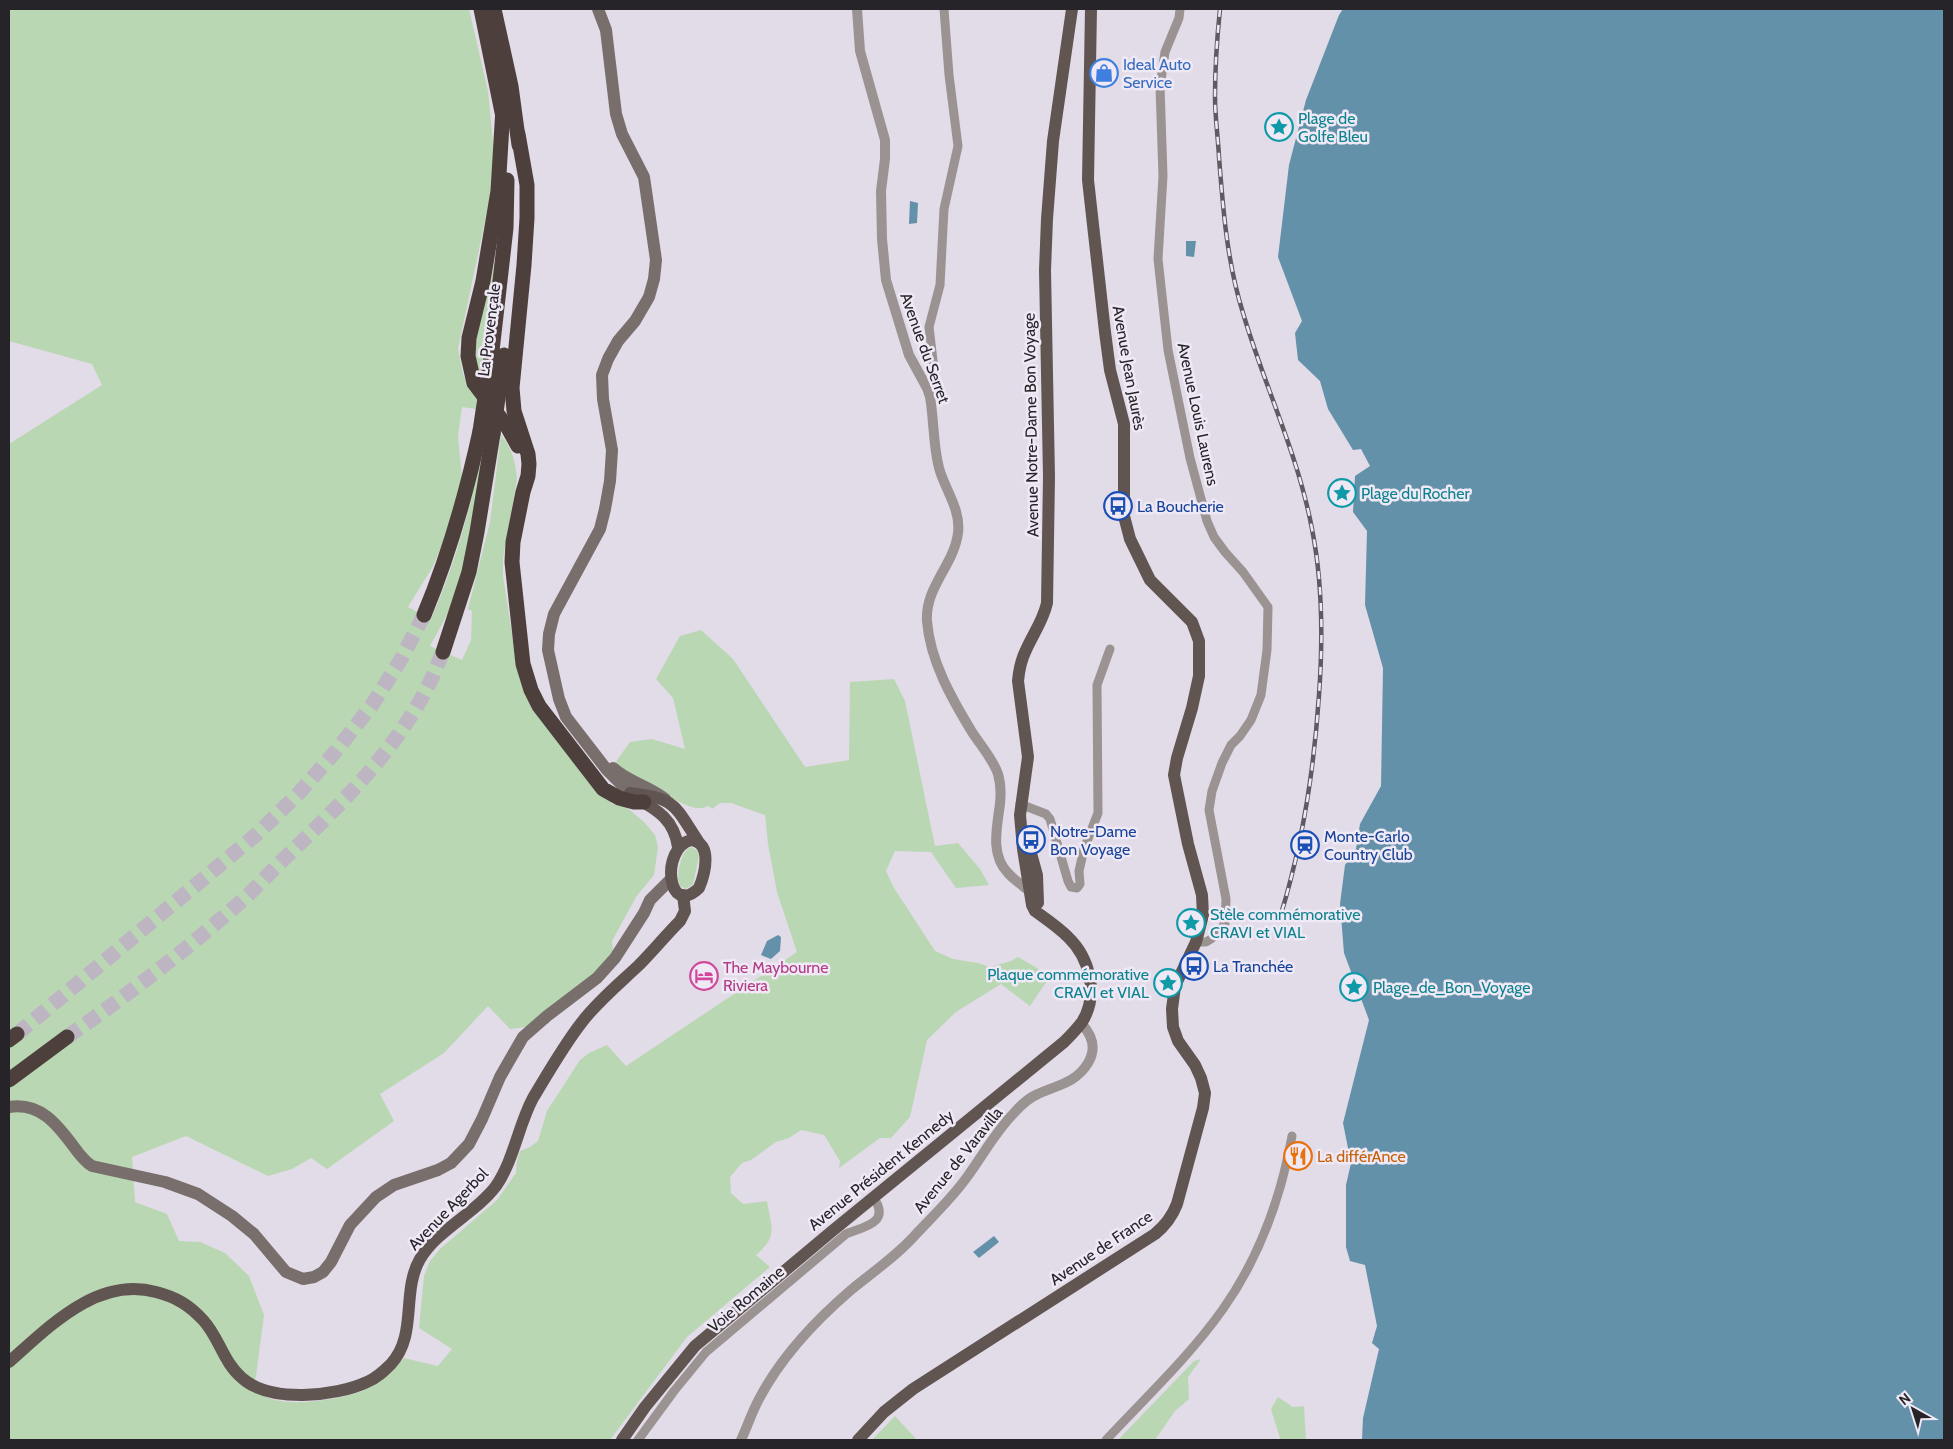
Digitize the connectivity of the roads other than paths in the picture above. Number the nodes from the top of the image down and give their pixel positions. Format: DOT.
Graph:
graph roads {
  1 [pos="482,9"];
  2 [pos="494,9"];
  3 [pos="598,9"];
  4 [pos="857,9"];
  5 [pos="944,9"];
  6 [pos="1072,9"];
  7 [pos="1091,9"];
  8 [pos="1180,9"];
  9 [pos="503,108"];
  10 [pos="518,134"];
  11 [pos="498,353"];
  12 [pos="927,388"];
  13 [pos="487,432"];
  14 [pos="523,492"];
  15 [pos="424,615"];
  16 [pos="1110,649"];
  17 [pos="443,652"];
  18 [pos="597,756"];
  19 [pos="595,778"];
  20 [pos="630,793"];
  21 [pos="665,800"];
  22 [pos="644,802"];
  23 [pos="1020,804"];
  24 [pos="698,841"];
  25 [pos="678,848"];
  26 [pos="670,880"];
  27 [pos="1032,883"];
  28 [pos="696,891"];
  29 [pos="680,894"];
  30 [pos="644,913"];
  31 [pos="1043,917"];
  32 [pos="666,938"];
  33 [pos="1196,942"];
  34 [pos="1081,1023"];
  35 [pos="67,1037"];
  36 [pos="9,1080"];
  37 [pos="9,1107"];
  38 [pos="1292,1136"];
  39 [pos="873,1197"];
  40 [pos="9,1362"];
  41 [pos="622,1440"];
  42 [pos="638,1440"];
  43 [pos="741,1440"];
  44 [pos="858,1440"];
  45 [pos="1106,1440"];
  1 -- 9 [label="highway, La Provençale"];
  2 -- 10 [label="highway, La Provençale"];
  3 -- 18 [label="main road"];
  4 -- 12 [label="street, Avenue du Serret"];
  5 -- 12 [label="street"];
  6 -- 23 [label="main road, Avenue Notre-Dame Bon Voyage"];
  7 -- 33 [label="main road, Avenue Jean Jaurès"];
  8 -- 33 [label="street, Avenue Louis Laurens"];
  9 -- 11 [label="highway, La Provençale"];
  9 -- 14 [label="highway"];
  10 -- 11 [label="highway, La Provençale"];
  10 -- 14 [label="highway"];
  11 -- 13 [label="highway, La Provençale, bridge"];
  12 -- 27 [label="street, Avenue du Serret"];
  13 -- 15 [label="highway, La Provençale"];
  13 -- 17 [label="highway, La Provençale"];
  14 -- 19 [label="highway"];
  16 -- 23 [label="street"];
  18 -- 20 [label="main road"];
  18 -- 21 [label="main road"];
  19 -- 20 [label="highway"];
  19 -- 22 [label="highway"];
  20 -- 21 [label="main road"];
  20 -- 22 [label="main road"];
  21 -- 24 [label="main road, Avenue Agerbol"];
  22 -- 25 [label="main road"];
  23 -- 27 [label="main road, Avenue Notre-Dame Bon Voyage"];
  24 -- 25 [label="main road"];
  24 -- 28 [label="main road, Avenue Agerbol"];
  25 -- 26 [label="main road"];
  26 -- 29 [label="main road"];
  26 -- 30 [label="main road"];
  27 -- 31 [label="main road, Avenue Notre-Dame Bon Voyage"];
  28 -- 29 [label="main road"];
  28 -- 32 [label="main road, Avenue Agerbol"];
  29 -- 30 [label="main road"];
  29 -- 32 [label="main road, Avenue Agerbol"];
  30 -- 37 [label="main road"];
  31 -- 34 [label="main road, Avenue Président Kennedy"];
  32 -- 40 [label="main road, Avenue Agerbol"];
  33 -- 44 [label="main road, Avenue de France"];
  34 -- 39 [label="main road, Avenue Président Kennedy"];
  34 -- 43 [label="street, Avenue de Varavilla"];
  35 -- 36 [label="highway"];
  38 -- 45 [label="street"];
  39 -- 41 [label="main road, Avenue Président Kennedy"];
  39 -- 42 [label="street, Voie Romaine"];
}
